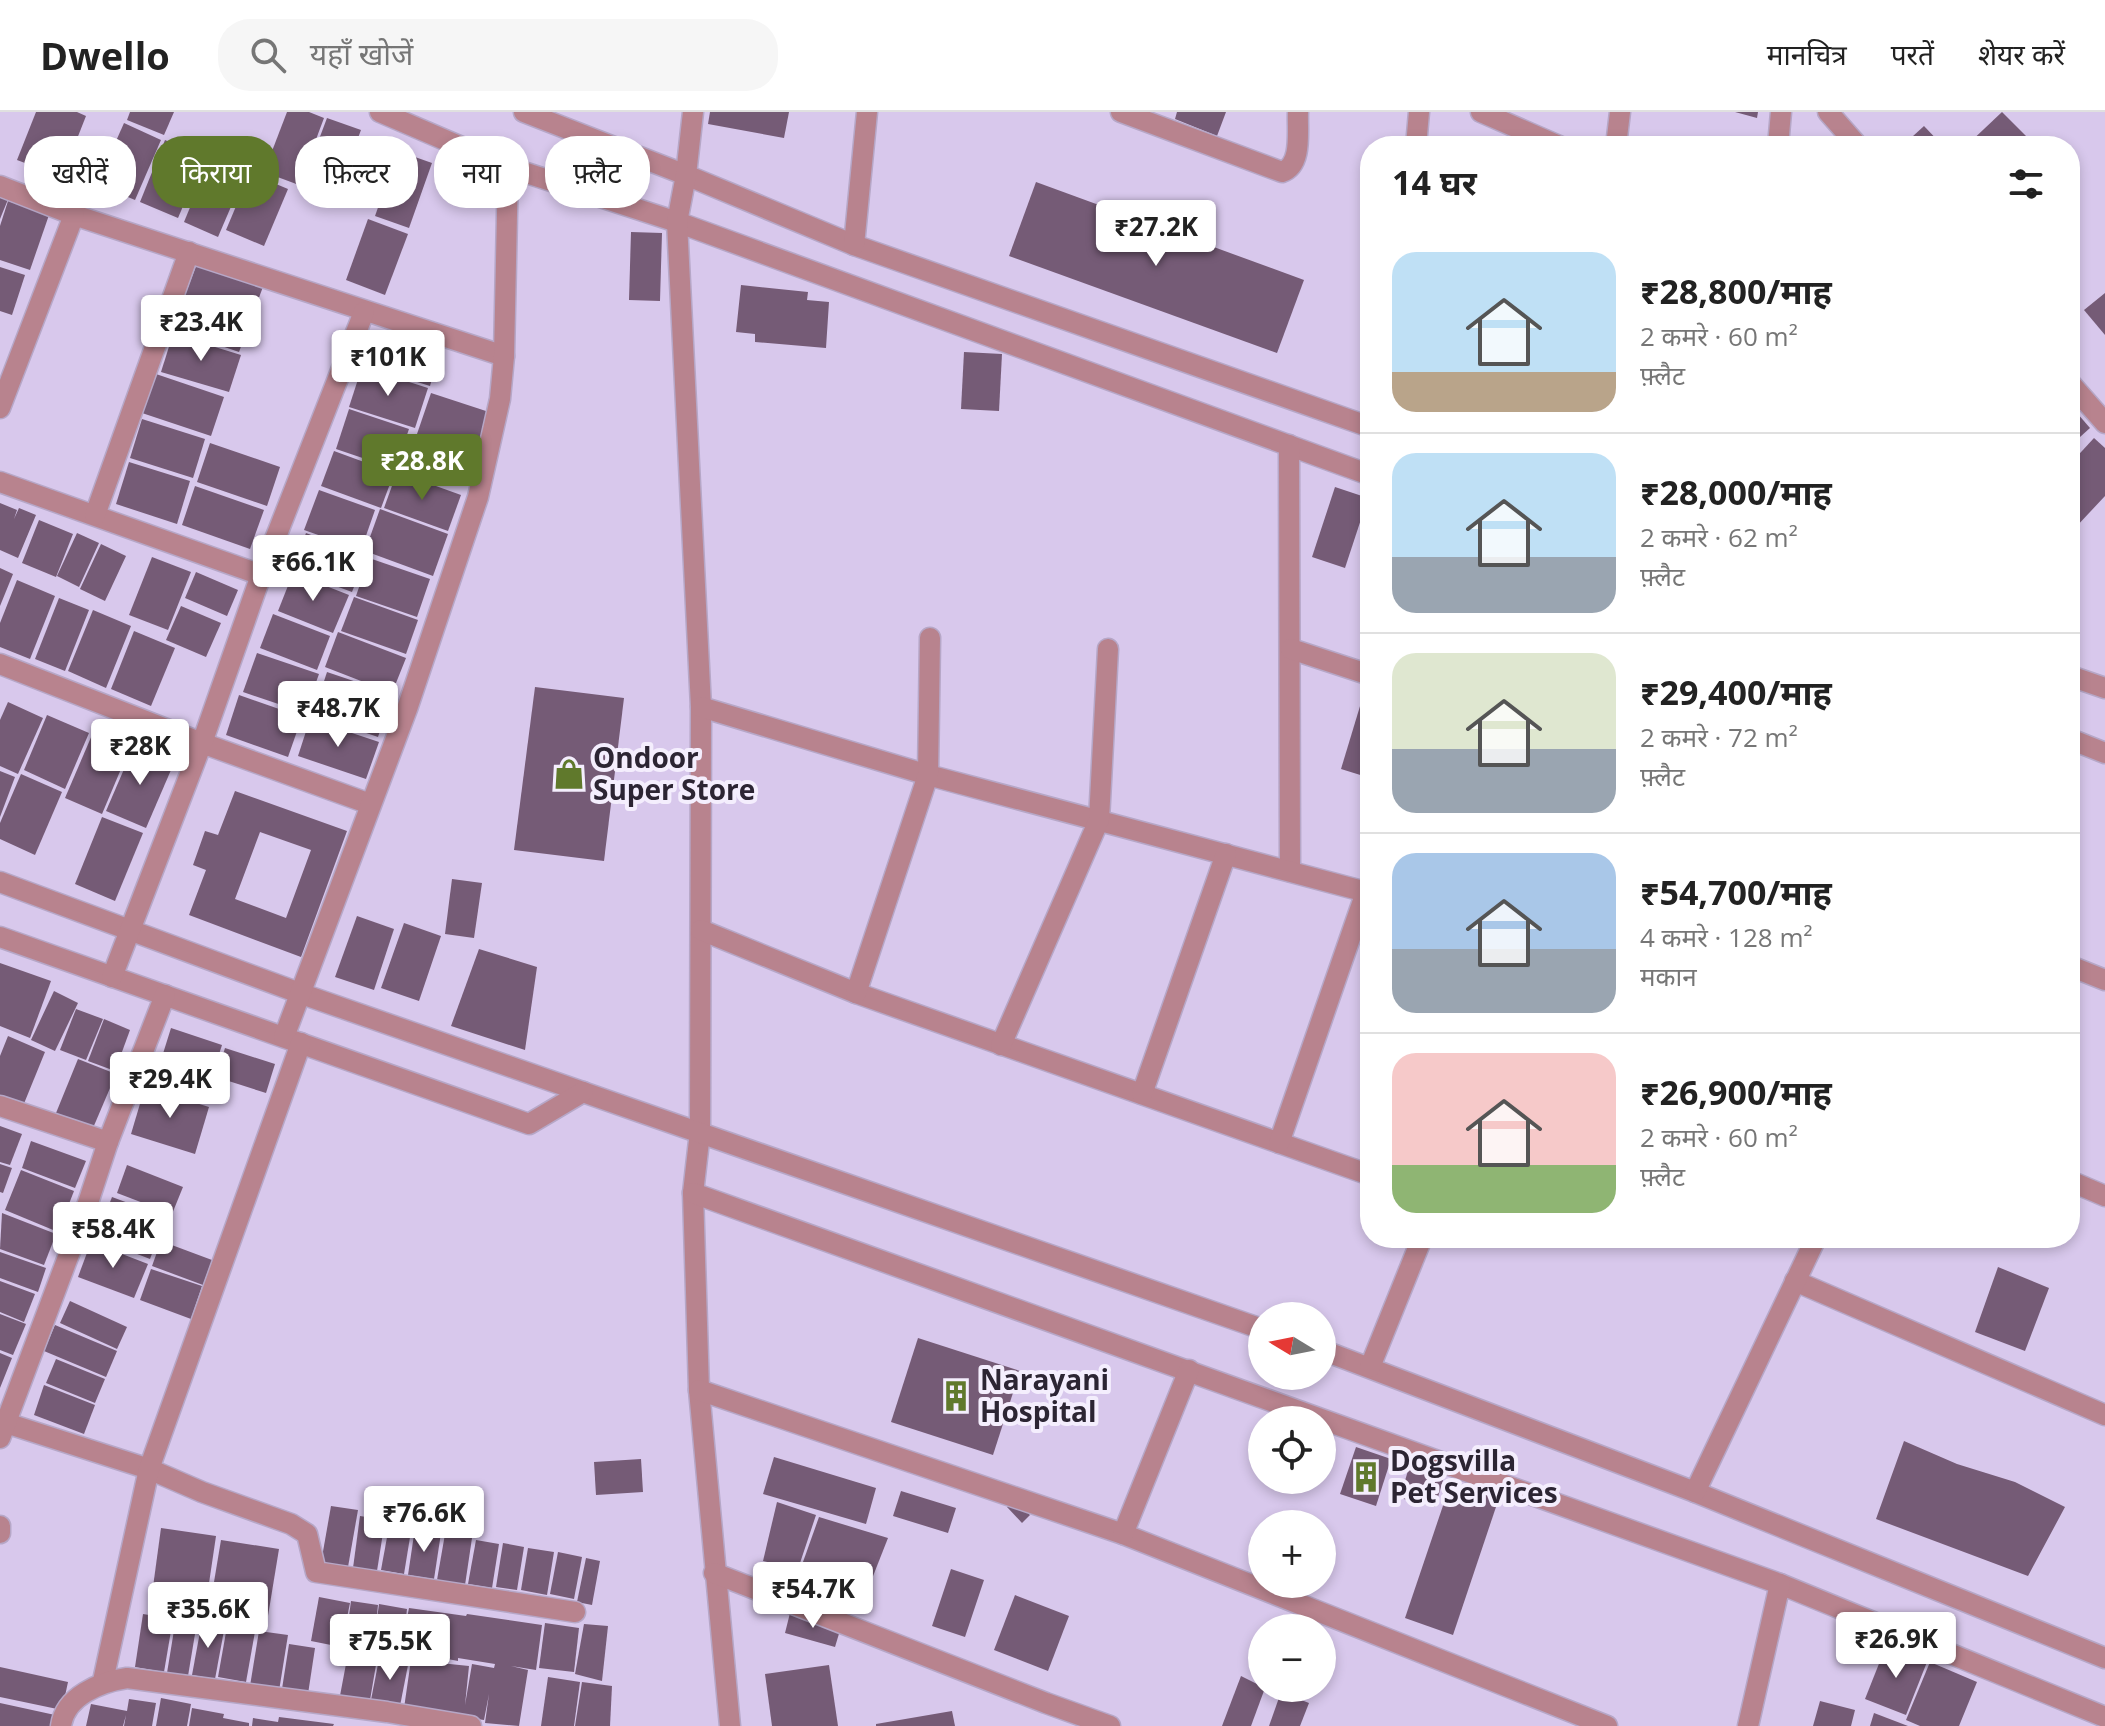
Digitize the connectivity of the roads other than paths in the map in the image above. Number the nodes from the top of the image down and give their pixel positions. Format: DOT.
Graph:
graph roads {
  1 [pos="380,112"];
  2 [pos="524,112"];
  3 [pos="693,112"];
  4 [pos="867,112"];
  5 [pos="1121,112"];
  6 [pos="1298,112"];
  7 [pos="1419,112"];
  8 [pos="1481,112"];
  9 [pos="1620,112"];
  10 [pos="1781,112"];
  11 [pos="1828,112"];
  12 [pos="436,136"];
  13 [pos="1417,136"];
  14 [pos="1536,136"];
  15 [pos="1617,136"];
  16 [pos="1779,136"];
  17 [pos="1849,136"];
  18 [pos="529,174"];
  19 [pos="686,175"];
  20 [pos="0,186"];
  21 [pos="507,208"];
  22 [pos="74,215"];
  23 [pos="677,222"];
  24 [pos="854,245"];
  25 [pos="189,252"];
  26 [pos="364,312"];
  27 [pos="504,356"];
  28 [pos="2080,394"];
  29 [pos="0,408"];
  30 [pos="1360,423"];
  31 [pos="2105,423"];
  32 [pos="1289,445"];
  33 [pos="1360,471"];
  34 [pos="0,482"];
  35 [pos="95,515"];
  36 [pos="261,575"];
  37 [pos="930,638"];
  38 [pos="1108,649"];
  39 [pos="1291,649"];
  40 [pos="0,664"];
  41 [pos="1360,672"];
  42 [pos="2080,679"];
  43 [pos="2105,688"];
  44 [pos="701,707"];
  45 [pos="202,743"];
  46 [pos="2080,743"];
  47 [pos="2105,753"];
  48 [pos="928,775"];
  49 [pos="370,804"];
  50 [pos="1099,820"];
  51 [pos="1226,854"];
  52 [pos="1290,871"];
  53 [pos="0,882"];
  54 [pos="1360,890"];
  55 [pos="1360,915"];
  56 [pos="130,930"];
  57 [pos="701,930"];
  58 [pos="0,937"];
  59 [pos="2080,970"];
  60 [pos="112,977"];
  61 [pos="2105,980"];
  62 [pos="856,993"];
  63 [pos="302,994"];
  64 [pos="165,995"];
  65 [pos="293,1040"];
  66 [pos="1001,1045"];
  67 [pos="583,1092"];
  68 [pos="1142,1094"];
  69 [pos="0,1106"];
  70 [pos="700,1132"];
  71 [pos="108,1142"];
  72 [pos="1279,1143"];
  73 [pos="1360,1171"];
  74 [pos="2080,1185"];
  75 [pos="693,1193"];
  76 [pos="2105,1196"];
  77 [pos="1418,1248"];
  78 [pos="1811,1248"];
  79 [pos="1795,1281"];
  80 [pos="1248,1324"];
  81 [pos="1336,1355"];
  82 [pos="1370,1367"];
  83 [pos="1189,1370"];
  84 [pos="699,1390"];
  85 [pos="2105,1415"];
  86 [pos="3,1430"];
  87 [pos="149,1469"];
  88 [pos="1695,1492"];
  89 [pos="0,1526"];
  90 [pos="0,1533"];
  91 [pos="1123,1534"];
  92 [pos="714,1573"];
  93 [pos="1780,1584"];
  94 [pos="575,1612"];
  95 [pos="2105,1658"];
  96 [pos="103,1681"];
  97 [pos="1046,1703"];
  98 [pos="2105,1717"];
  99 [pos="61,1726"];
  100 [pos="471,1726"];
  101 [pos="730,1726"];
  102 [pos="1050,1726"];
  103 [pos="1110,1726"];
  104 [pos="1607,1726"];
  105 [pos="1748,1726"];
  1 -- 12 [label="street"];
  2 -- 19 [label="street"];
  3 -- 19 [label="street"];
  4 -- 24 [label="street"];
  5 -- 6 [label="street"];
  7 -- 13 [label="street"];
  8 -- 14 [label="street"];
  9 -- 15 [label="street"];
  10 -- 16 [label="street"];
  11 -- 17 [label="street"];
  18 -- 23 [label="street"];
  19 -- 23 [label="street"];
  19 -- 24 [label="street"];
  20 -- 22 [label="street"];
  21 -- 27 [label="street"];
  22 -- 25 [label="street"];
  22 -- 29 [label="street"];
  23 -- 32 [label="street"];
  23 -- 44 [label="street"];
  24 -- 30 [label="street"];
  25 -- 26 [label="street"];
  25 -- 35 [label="street"];
  26 -- 27 [label="street"];
  26 -- 36 [label="street"];
  27 -- 49 [label="street"];
  28 -- 31 [label="street"];
  32 -- 33 [label="street"];
  32 -- 39 [label="street"];
  34 -- 35 [label="street"];
  35 -- 36 [label="street"];
  36 -- 45 [label="street"];
  37 -- 48 [label="street"];
  38 -- 50 [label="street"];
  39 -- 41 [label="street"];
  39 -- 52 [label="street"];
  40 -- 45 [label="street"];
  42 -- 43 [label="street"];
  44 -- 48 [label="street"];
  44 -- 57 [label="street"];
  45 -- 49 [label="street"];
  45 -- 56 [label="street"];
  46 -- 47 [label="street"];
  48 -- 50 [label="street"];
  48 -- 62 [label="street"];
  49 -- 63 [label="street"];
  50 -- 51 [label="street"];
  50 -- 66 [label="street"];
  51 -- 52 [label="street"];
  51 -- 68 [label="street"];
  52 -- 54 [label="street"];
  53 -- 56 [label="street"];
  55 -- 72 [label="street"];
  56 -- 60 [label="street"];
  56 -- 63 [label="street"];
  57 -- 62 [label="street"];
  57 -- 70 [label="street"];
  58 -- 60 [label="street"];
  59 -- 61 [label="street"];
  60 -- 64 [label="street"];
  62 -- 66 [label="street"];
  63 -- 65 [label="street"];
  63 -- 67 [label="street"];
  64 -- 65 [label="street"];
  64 -- 71 [label="street"];
  65 -- 67 [label="street"];
  65 -- 87 [label="street"];
  66 -- 68 [label="street"];
  67 -- 70 [label="street"];
  68 -- 72 [label="street"];
  69 -- 71 [label="street"];
  70 -- 75 [label="street"];
  70 -- 80 [label="street"];
  71 -- 86 [label="street"];
  72 -- 73 [label="street"];
  74 -- 76 [label="street"];
  75 -- 83 [label="street"];
  75 -- 84 [label="street"];
  77 -- 82 [label="street"];
  78 -- 79 [label="street"];
  79 -- 85 [label="street"];
  79 -- 88 [label="street"];
  81 -- 82 [label="street"];
  82 -- 88 [label="street"];
  83 -- 91 [label="street"];
  83 -- 93 [label="street"];
  84 -- 91 [label="street"];
  84 -- 92 [label="street"];
  86 -- 87 [label="street"];
  87 -- 94 [label="street"];
  87 -- 96 [label="street"];
  88 -- 95 [label="street"];
  89 -- 90 [label="street"];
  91 -- 104 [label="street"];
  92 -- 97 [label="street"];
  92 -- 101 [label="street"];
  93 -- 98 [label="street"];
  93 -- 105 [label="street"];
  96 -- 99 [label="street"];
  96 -- 100 [label="street"];
  97 -- 102 [label="street"];
  97 -- 103 [label="street"];
}
